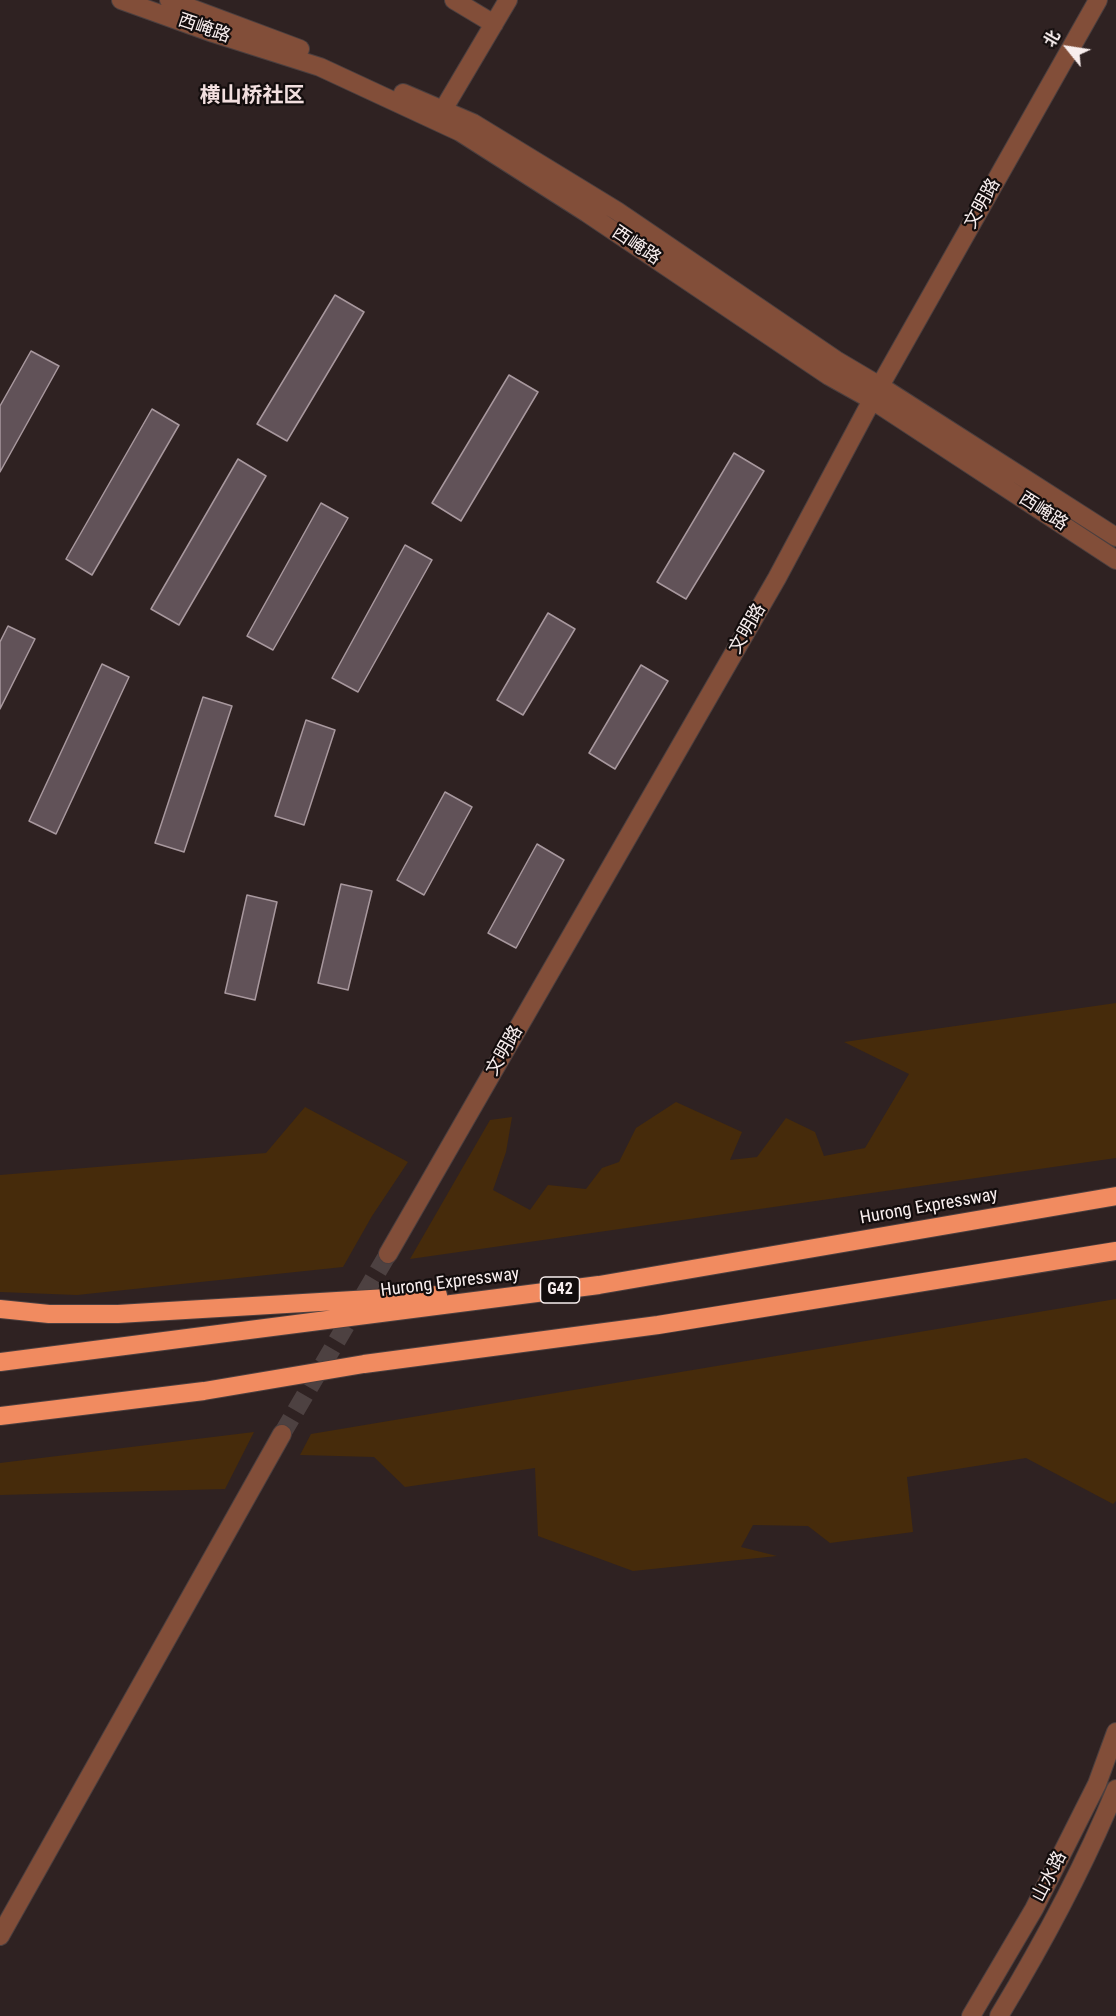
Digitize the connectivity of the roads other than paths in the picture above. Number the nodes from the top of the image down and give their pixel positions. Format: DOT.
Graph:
graph roads {
  1 [pos="121,0"];
  2 [pos="169,0"];
  3 [pos="454,0"];
  4 [pos="508,0"];
  5 [pos="1098,0"];
  6 [pos="494,24"];
  7 [pos="439,116"];
  8 [pos="876,393"];
  9 [pos="1116,537"];
  10 [pos="1116,560"];
  11 [pos="1116,1196"];
  12 [pos="1116,1251"];
  13 [pos="388,1254"];
  14 [pos="599,1285"];
  15 [pos="0,1309"];
  16 [pos="0,1362"];
  17 [pos="58,1410"];
  18 [pos="0,1416"];
  19 [pos="0,1424"];
  20 [pos="282,1434"];
  21 [pos="1116,1732"];
  22 [pos="1116,1789"];
  23 [pos="0,1936"];
  24 [pos="971,2016"];
  25 [pos="999,2016"];
  1 -- 7 [label="street, 西崦路"];
  2 -- 7 [label="street, 西崦路"];
  3 -- 6 [label="street"];
  4 -- 6 [label="street"];
  5 -- 8 [label="street, 文明路"];
  6 -- 7 [label="street"];
  7 -- 8 [label="street, 西崦路"];
  8 -- 9 [label="street, 西崦路"];
  8 -- 10 [label="street, 西崦路"];
  8 -- 13 [label="street, 文明路"];
  11 -- 14 [label="highway, Hurong Expressway / G42"];
  12 -- 17 [label="highway"];
  14 -- 15 [label="highway"];
  14 -- 16 [label="highway, Hurong Expressway / G42"];
  17 -- 18 [label="highway"];
  17 -- 19 [label="highway"];
  20 -- 23 [label="street"];
  21 -- 24 [label="street, 山水路"];
  22 -- 25 [label="street, 山水路"];
}
